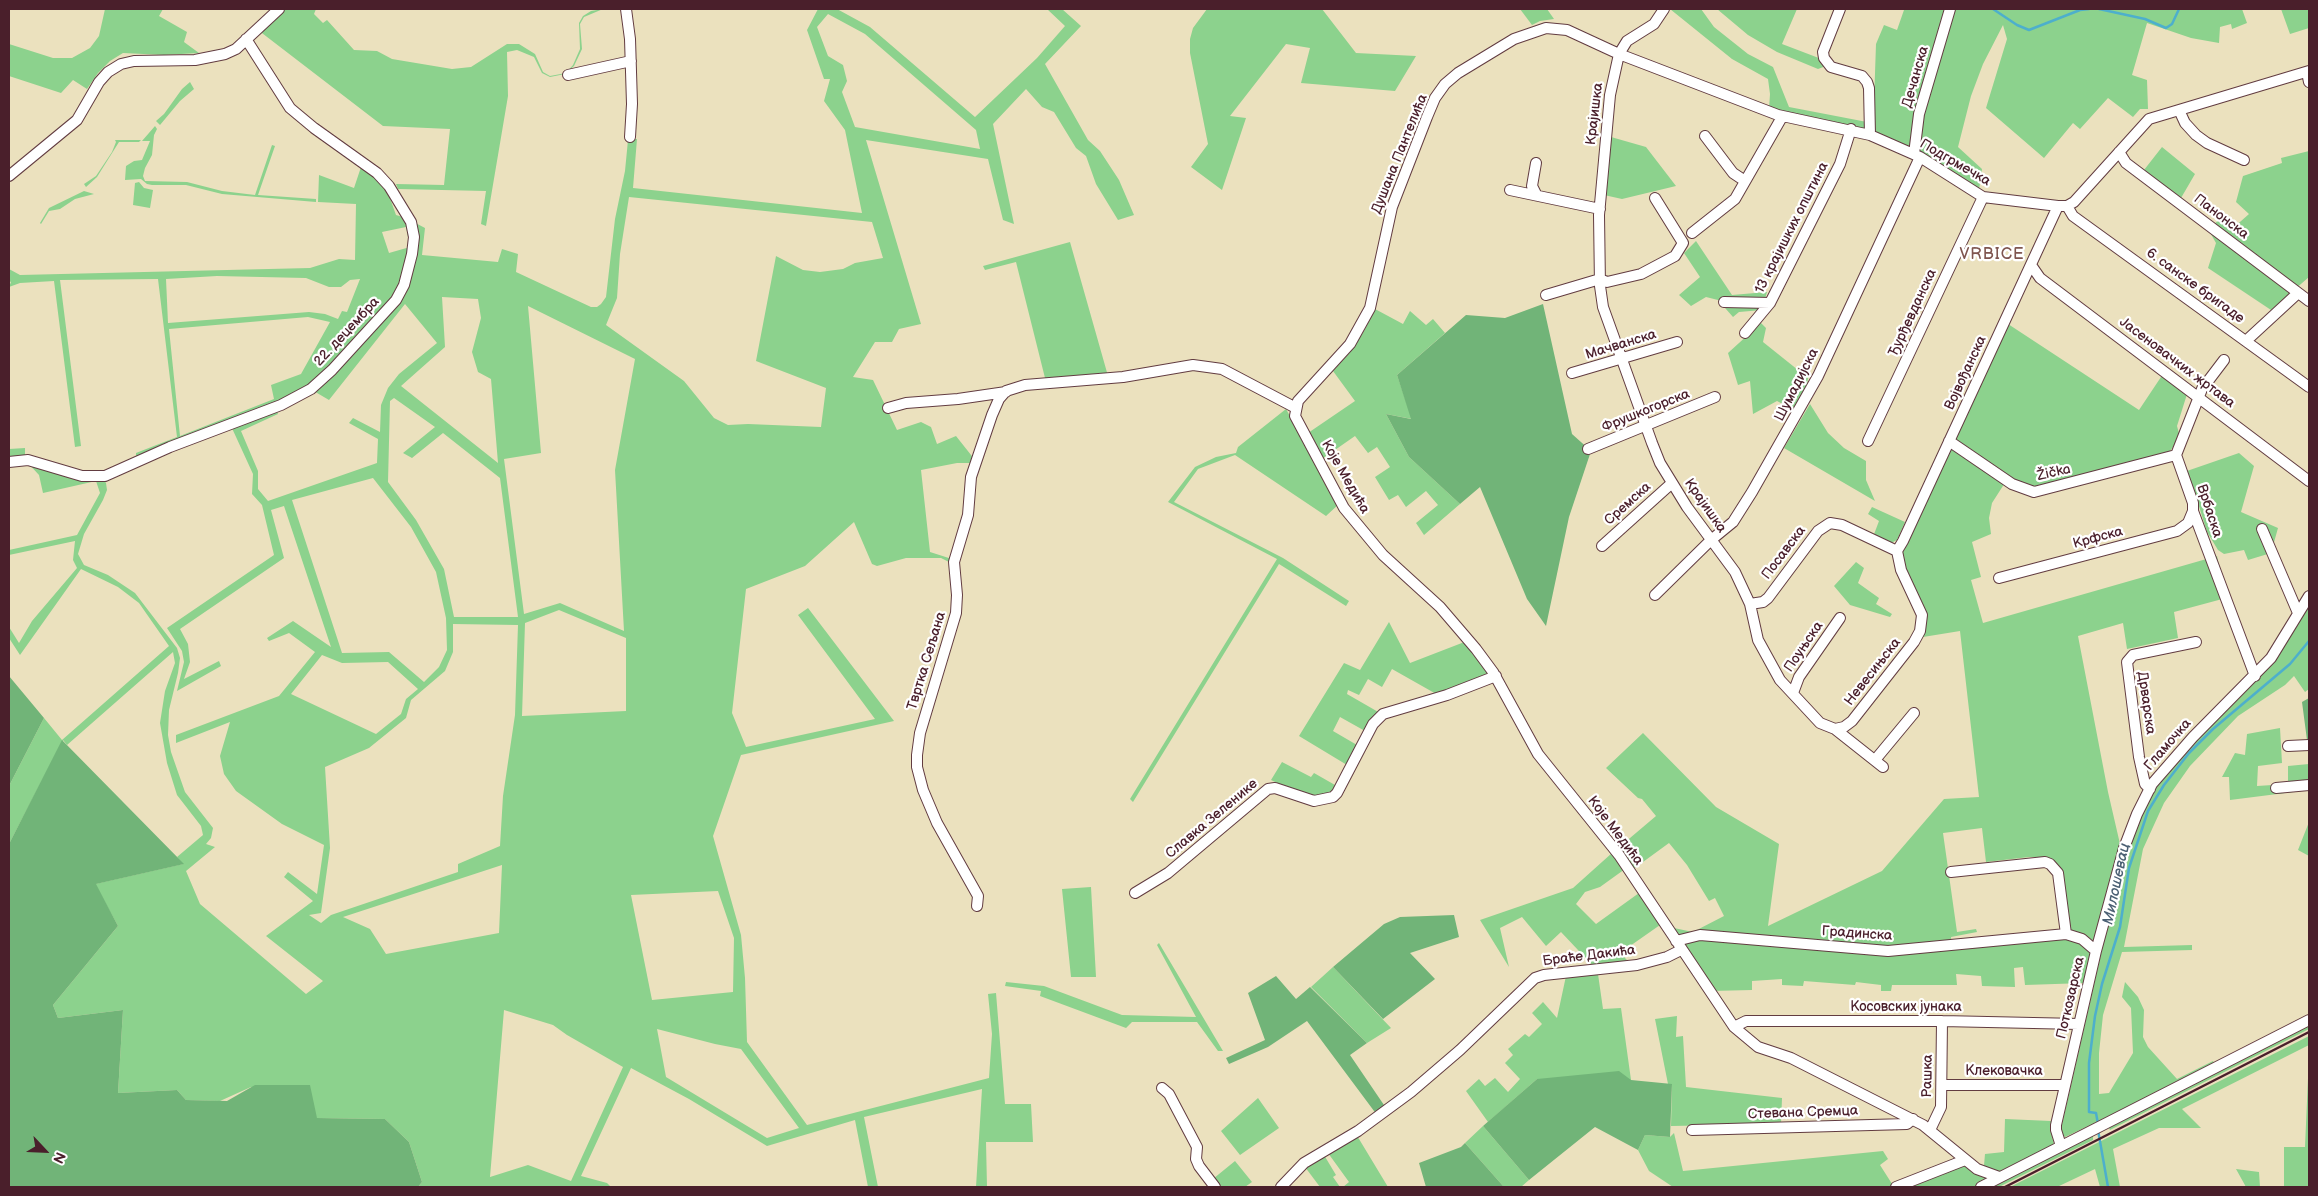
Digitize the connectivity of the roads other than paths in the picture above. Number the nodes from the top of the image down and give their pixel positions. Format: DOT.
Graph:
graph roads {
  1 [pos="279,9"];
  2 [pos="626,9"];
  3 [pos="1664,9"];
  4 [pos="1840,9"];
  5 [pos="1950,9"];
  6 [pos="246,39"];
  7 [pos="1620,54"];
  8 [pos="630,61"];
  9 [pos="2308,72"];
  10 [pos="568,75"];
  11 [pos="2309,82"];
  12 [pos="2180,110"];
  13 [pos="1782,116"];
  14 [pos="1852,129"];
  15 [pos="1870,135"];
  16 [pos="1705,136"];
  17 [pos="630,137"];
  18 [pos="2119,152"];
  19 [pos="1917,156"];
  20 [pos="2244,160"];
  21 [pos="1536,164"];
  22 [pos="9,176"];
  23 [pos="1745,181"];
  24 [pos="1510,190"];
  25 [pos="1536,194"];
  26 [pos="1983,197"];
  27 [pos="1655,198"];
  28 [pos="2063,206"];
  29 [pos="1600,209"];
  30 [pos="1692,233"];
  31 [pos="2031,264"];
  32 [pos="1600,279"];
  33 [pos="2298,293"];
  34 [pos="1546,295"];
  35 [pos="2309,301"];
  36 [pos="1724,302"];
  37 [pos="1770,304"];
  38 [pos="1745,333"];
  39 [pos="2247,340"];
  40 [pos="1677,342"];
  41 [pos="1623,360"];
  42 [pos="2224,360"];
  43 [pos="1572,373"];
  44 [pos="2309,387"];
  45 [pos="1006,392"];
  46 [pos="2198,396"];
  47 [pos="1715,397"];
  48 [pos="888,408"];
  49 [pos="1296,408"];
  50 [pos="1646,426"];
  51 [pos="1868,441"];
  52 [pos="1949,441"];
  53 [pos="1588,449"];
  54 [pos="2176,455"];
  55 [pos="9,462"];
  56 [pos="2309,481"];
  57 [pos="1672,483"];
  58 [pos="2193,511"];
  59 [pos="2262,530"];
  60 [pos="1711,540"];
  61 [pos="1602,546"];
  62 [pos="1897,551"];
  63 [pos="1999,578"];
  64 [pos="1655,595"];
  65 [pos="2309,596"];
  66 [pos="1750,604"];
  67 [pos="2298,613"];
  68 [pos="1840,618"];
  69 [pos="2196,642"];
  70 [pos="1496,676"];
  71 [pos="2254,676"];
  72 [pos="1794,688"];
  73 [pos="1914,713"];
  74 [pos="1835,729"];
  75 [pos="2288,746"];
  76 [pos="2309,746"];
  77 [pos="1875,760"];
  78 [pos="1883,767"];
  79 [pos="2309,784"];
  80 [pos="2150,788"];
  81 [pos="2276,788"];
  82 [pos="1952,872"];
  83 [pos="1135,893"];
  84 [pos="977,906"];
  85 [pos="2066,934"];
  86 [pos="1678,945"];
  87 [pos="2096,950"];
  88 [pos="2309,1020"];
  89 [pos="1942,1021"];
  90 [pos="2080,1024"];
  91 [pos="1734,1027"];
  92 [pos="1942,1085"];
  93 [pos="2065,1085"];
  94 [pos="1162,1088"];
  95 [pos="1913,1119"];
  96 [pos="1692,1130"];
  97 [pos="1930,1130"];
  98 [pos="2061,1146"];
  99 [pos="1965,1160"];
  100 [pos="2000,1177"];
  101 [pos="1215,1187"];
  102 [pos="1281,1187"];
  103 [pos="1896,1187"];
  104 [pos="1981,1187"];
  1 -- 6 [label="street"];
  2 -- 8 [label="street"];
  3 -- 7 [label="street"];
  4 -- 15 [label="street"];
  5 -- 19 [label="street, Дечанска"];
  6 -- 22 [label="street"];
  6 -- 55 [label="street, 22. децембра"];
  7 -- 13 [label="street, Подгрмечка"];
  7 -- 29 [label="street, Крајишка"];
  7 -- 49 [label="street, Душана Пантелића"];
  8 -- 10 [label="street"];
  8 -- 17 [label="street"];
  9 -- 11 [label="street"];
  9 -- 12 [label="street"];
  12 -- 18 [label="street"];
  12 -- 20 [label="street"];
  13 -- 14 [label="street, Подгрмечка"];
  13 -- 23 [label="street"];
  14 -- 15 [label="street, Подгрмечка"];
  14 -- 37 [label="street, 13 крајишких општина"];
  15 -- 19 [label="street, Подгрмечка"];
  16 -- 23 [label="street"];
  18 -- 28 [label="street"];
  18 -- 33 [label="street, Панонска"];
  19 -- 26 [label="street, Подгрмечка"];
  19 -- 60 [label="street, Шумадијска"];
  21 -- 25 [label="street"];
  23 -- 30 [label="street"];
  24 -- 25 [label="street"];
  25 -- 29 [label="street"];
  26 -- 28 [label="street, Подгрмечка"];
  26 -- 51 [label="street, Ђурђевданска"];
  27 -- 32 [label="street"];
  28 -- 31 [label="street, Војвођанска"];
  28 -- 39 [label="street, 6. санске бригаде"];
  29 -- 32 [label="street, Крајишка"];
  31 -- 46 [label="street, Јасеновачких жртава"];
  31 -- 52 [label="street, Војвођанска"];
  32 -- 34 [label="street"];
  32 -- 41 [label="street, Крајишка"];
  33 -- 35 [label="street, Панонска"];
  33 -- 39 [label="street"];
  36 -- 37 [label="street"];
  37 -- 38 [label="street, 13 крајишких општина"];
  39 -- 44 [label="street, 6. санске бригаде"];
  40 -- 41 [label="street, Мачванска"];
  41 -- 43 [label="street, Мачванска"];
  41 -- 50 [label="street, Крајишка"];
  42 -- 46 [label="street"];
  45 -- 48 [label="street"];
  45 -- 49 [label="street"];
  45 -- 84 [label="street, Твртка Сељана"];
  46 -- 54 [label="street"];
  46 -- 56 [label="street, Јасеновачких жртава"];
  47 -- 50 [label="street, Фрушкогорска"];
  49 -- 70 [label="street, Које Медића"];
  50 -- 53 [label="street, Фрушкогорска"];
  50 -- 57 [label="street, Крајишка"];
  52 -- 54 [label="street, Žička"];
  52 -- 62 [label="street, Војвођанска"];
  54 -- 58 [label="street, Врбаска"];
  57 -- 60 [label="street, Крајишка"];
  57 -- 61 [label="street, Сремска"];
  58 -- 63 [label="street, Крфска"];
  58 -- 71 [label="street, Врбаска"];
  59 -- 67 [label="street"];
  60 -- 64 [label="street, Шумадијска"];
  60 -- 66 [label="street, Крајишка"];
  62 -- 66 [label="street, Посавска"];
  62 -- 74 [label="street, Невесињска"];
  65 -- 67 [label="street, Гламочка"];
  66 -- 72 [label="street, Крајишка"];
  67 -- 71 [label="street, Гламочка"];
  68 -- 72 [label="street, Поуњска"];
  69 -- 80 [label="street, Дрварска"];
  70 -- 83 [label="street, Славка Зеленике"];
  70 -- 86 [label="street, Које Медића"];
  71 -- 80 [label="street, Гламочка"];
  72 -- 74 [label="street, Крајишка"];
  73 -- 77 [label="street"];
  74 -- 77 [label="street, Крајишка"];
  75 -- 76 [label="street"];
  77 -- 78 [label="street, Крајишка"];
  79 -- 81 [label="street"];
  80 -- 87 [label="street, Гламочка"];
  82 -- 85 [label="street"];
  85 -- 86 [label="street, Градинска"];
  85 -- 87 [label="street, Поткозарска"];
  86 -- 91 [label="street, Које Медића"];
  86 -- 102 [label="street, Браће Дакића"];
  87 -- 90 [label="street, Поткозарска"];
  88 -- 98 [label="street"];
  89 -- 90 [label="street, Косовских јунака"];
  89 -- 91 [label="street, Косовских јунака"];
  89 -- 92 [label="street, Рашка"];
  90 -- 93 [label="street, Поткозарска"];
  91 -- 95 [label="street, Које Медића"];
  92 -- 93 [label="street, Клековачка"];
  92 -- 97 [label="street, Рашка"];
  93 -- 98 [label="street, Поткозарска"];
  94 -- 101 [label="street"];
  95 -- 96 [label="street, Стевана Сремца"];
  95 -- 97 [label="street, Које Медића"];
  97 -- 99 [label="street, Које Медића"];
  98 -- 100 [label="street"];
  99 -- 100 [label="street, Које Медића"];
  99 -- 103 [label="street"];
  100 -- 104 [label="street"];
}
